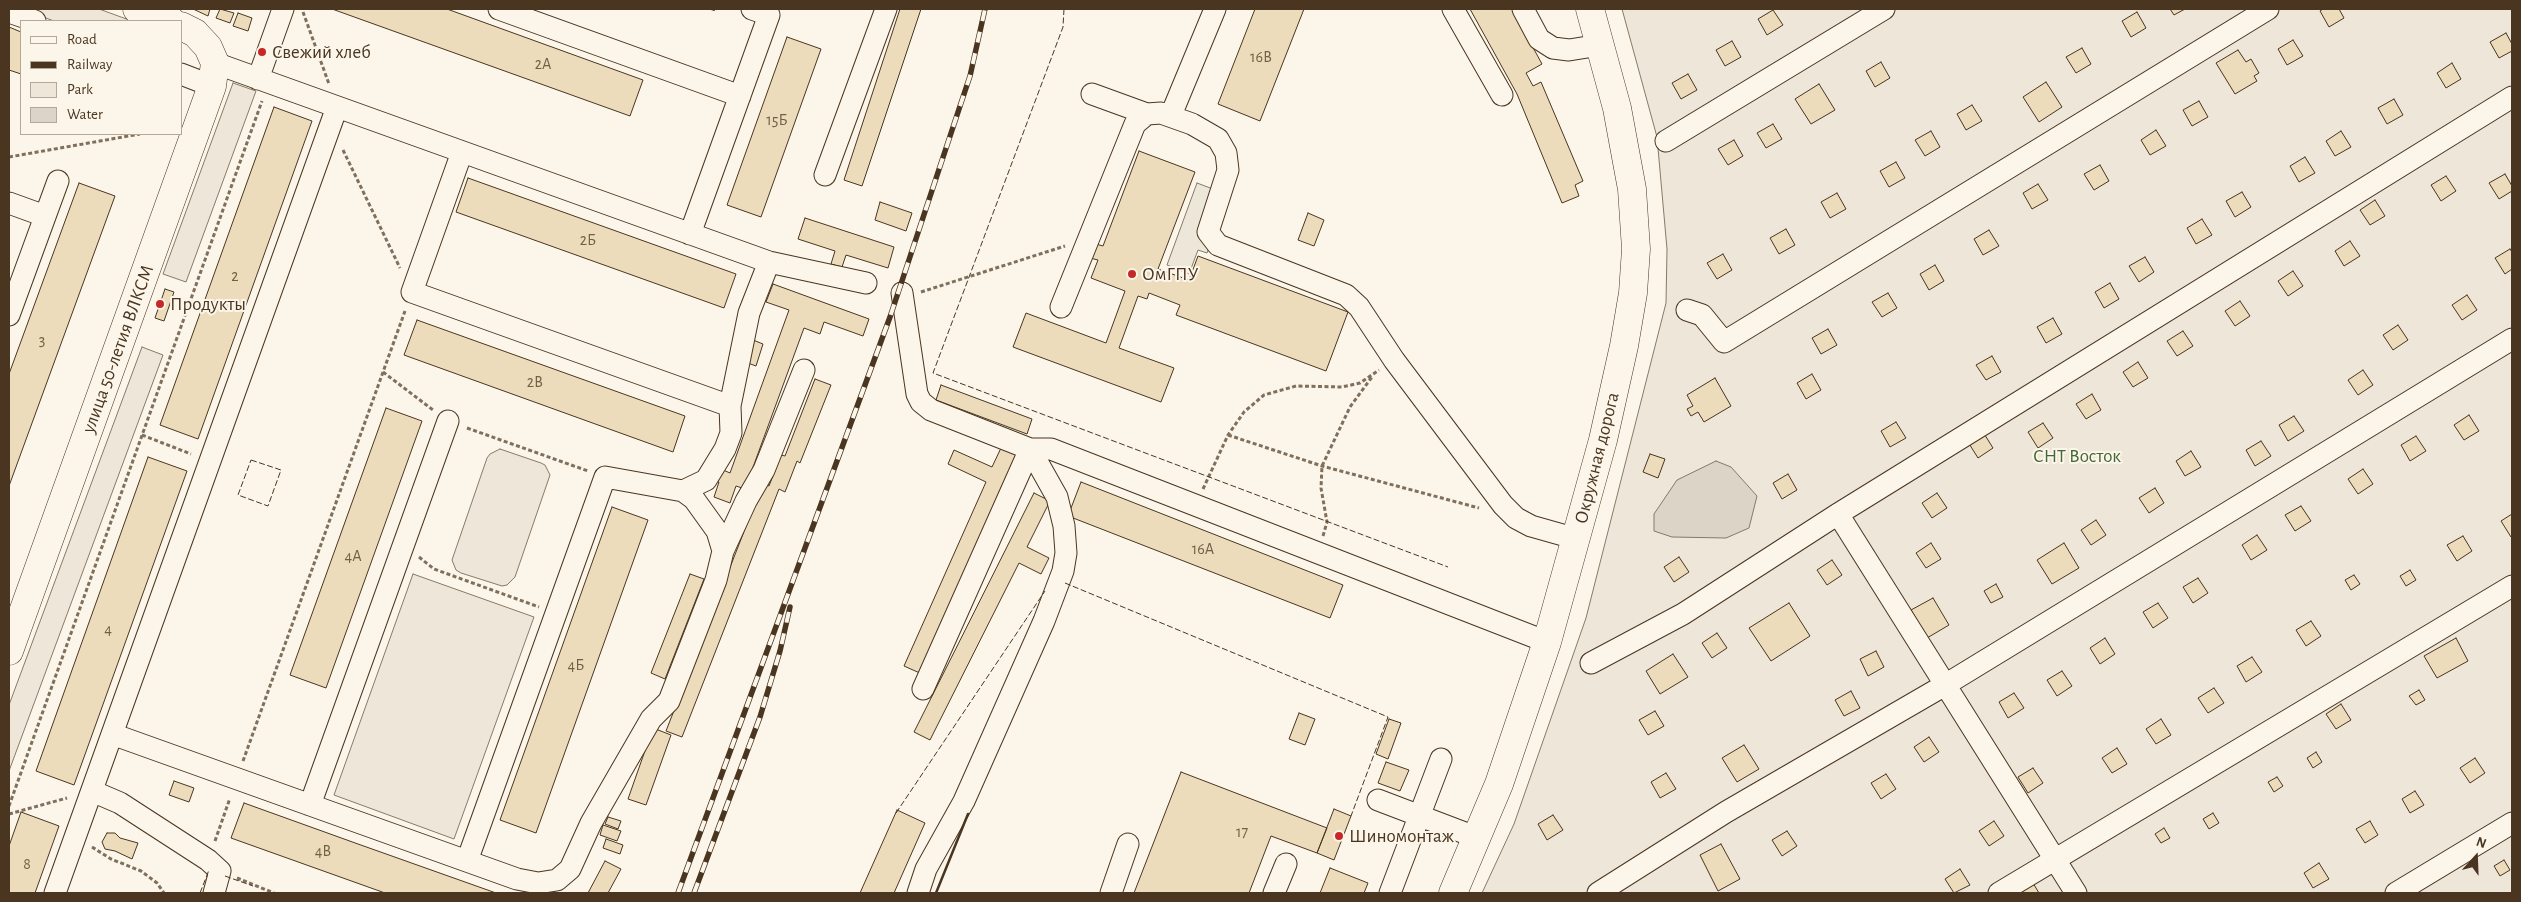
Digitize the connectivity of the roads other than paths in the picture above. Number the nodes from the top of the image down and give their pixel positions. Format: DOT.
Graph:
graph roads {
  1 [pos="137,9"];
  2 [pos="283,9"];
  3 [pos="499,9"];
  4 [pos="752,9"];
  5 [pos="886,9"];
  6 [pos="1215,9"];
  7 [pos="1453,9"];
  8 [pos="1523,9"];
  9 [pos="1590,9"];
  10 [pos="1884,9"];
  11 [pos="2268,9"];
  12 [pos="9,12"];
  13 [pos="32,20"];
  14 [pos="168,20"];
  15 [pos="182,27"];
  16 [pos="1600,45"];
  17 [pos="212,65"];
  18 [pos="182,74"];
  19 [pos="263,81"];
  20 [pos="1092,94"];
  21 [pos="1502,94"];
  22 [pos="740,96"];
  23 [pos="2512,97"];
  24 [pos="1147,114"];
  25 [pos="1171,115"];
  26 [pos="334,116"];
  27 [pos="1666,141"];
  28 [pos="462,152"];
  29 [pos="826,175"];
  30 [pos="58,181"];
  31 [pos="9,202"];
  32 [pos="45,216"];
  33 [pos="690,234"];
  34 [pos="769,262"];
  35 [pos="866,283"];
  36 [pos="902,293"];
  37 [pos="1061,307"];
  38 [pos="1687,310"];
  39 [pos="9,315"];
  40 [pos="2512,340"];
  41 [pos="804,370"];
  42 [pos="730,406"];
  43 [pos="448,421"];
  44 [pos="1030,448"];
  45 [pos="706,480"];
  46 [pos="683,491"];
  47 [pos="701,507"];
  48 [pos="1838,514"];
  49 [pos="1577,539"];
  50 [pos="723,551"];
  51 [pos="2512,586"];
  52 [pos="1547,642"];
  53 [pos="9,651"];
  54 [pos="1591,663"];
  55 [pos="1945,685"];
  56 [pos="923,689"];
  57 [pos="112,734"];
  58 [pos="1441,759"];
  59 [pos="92,791"];
  60 [pos="1378,800"];
  61 [pos="310,805"];
  62 [pos="1419,816"];
  63 [pos="2512,823"];
  64 [pos="1478,838"];
  65 [pos="1128,844"];
  66 [pos="2054,859"];
  67 [pos="467,862"];
  68 [pos="1286,864"];
  69 [pos="540,888"];
  70 [pos="55,893"];
  71 [pos="214,893"];
  72 [pos="918,893"];
  73 [pos="1111,893"];
  74 [pos="1274,893"];
  75 [pos="1390,893"];
  76 [pos="1453,893"];
  77 [pos="1598,893"];
  78 [pos="1999,893"];
  79 [pos="2076,893"];
  80 [pos="2396,893"];
  1 -- 14 [label="main road"];
  2 -- 19 [label="lane"];
  3 -- 22 [label="lane"];
  4 -- 22 [label="lane"];
  5 -- 29 [label="lane"];
  6 -- 25 [label="lane"];
  7 -- 21 [label="lane"];
  8 -- 16 [label="lane"];
  9 -- 16 [label="main road, Окружная дорога"];
  10 -- 27 [label="lane"];
  11 -- 38 [label="lane"];
  12 -- 13 [label="lane"];
  15 -- 17 [label="main road"];
  16 -- 49 [label="main road, Окружная дорога"];
  17 -- 18 [label="lane"];
  17 -- 19 [label="lane"];
  17 -- 53 [label="main road, улица 50-летия ВЛКСМ"];
  19 -- 26 [label="lane"];
  20 -- 24 [label="lane"];
  22 -- 33 [label="lane"];
  23 -- 48 [label="lane"];
  24 -- 25 [label="lane"];
  24 -- 37 [label="lane"];
  25 -- 49 [label="lane"];
  26 -- 28 [label="lane"];
  26 -- 57 [label="lane"];
  28 -- 33 [label="lane"];
  28 -- 42 [label="lane"];
  30 -- 32 [label="lane"];
  31 -- 32 [label="lane"];
  32 -- 39 [label="lane"];
  33 -- 34 [label="lane"];
  34 -- 35 [label="lane"];
  34 -- 42 [label="lane"];
  36 -- 44 [label="lane"];
  40 -- 55 [label="lane"];
  41 -- 50 [label="lane"];
  42 -- 45 [label="lane"];
  43 -- 61 [label="lane"];
  44 -- 52 [label="lane"];
  44 -- 56 [label="lane"];
  44 -- 72 [label="lane"];
  45 -- 46 [label="lane"];
  45 -- 47 [label="lane"];
  46 -- 47 [label="lane"];
  46 -- 67 [label="lane"];
  47 -- 50 [label="lane"];
  48 -- 54 [label="lane"];
  48 -- 55 [label="lane"];
  49 -- 52 [label="main road, Окружная дорога"];
  50 -- 69 [label="lane"];
  51 -- 66 [label="lane"];
  52 -- 64 [label="main road, Окружная дорога"];
  55 -- 66 [label="lane"];
  55 -- 77 [label="lane"];
  57 -- 59 [label="lane"];
  57 -- 61 [label="lane"];
  58 -- 62 [label="lane"];
  59 -- 70 [label="lane"];
  59 -- 71 [label="lane"];
  60 -- 62 [label="lane"];
  61 -- 67 [label="lane"];
  62 -- 64 [label="lane"];
  62 -- 75 [label="lane"];
  63 -- 80 [label="lane"];
  64 -- 76 [label="main road, Окружная дорога"];
  65 -- 73 [label="lane"];
  66 -- 78 [label="lane"];
  66 -- 79 [label="lane"];
  67 -- 69 [label="lane"];
  68 -- 74 [label="lane"];
}
